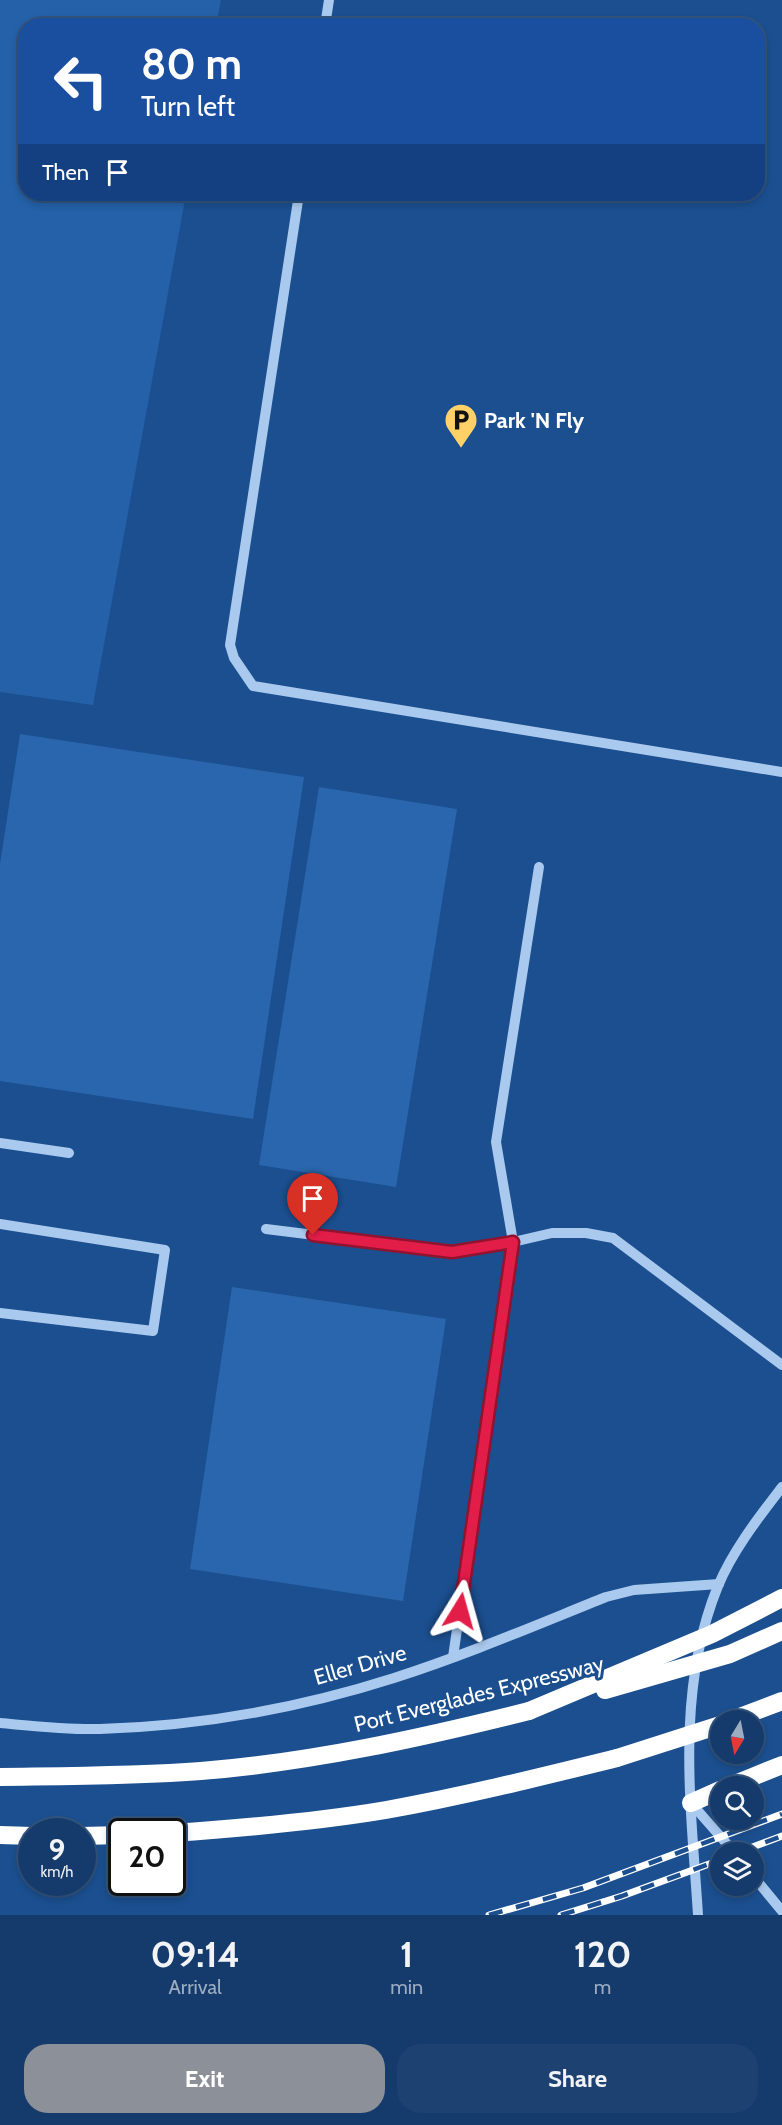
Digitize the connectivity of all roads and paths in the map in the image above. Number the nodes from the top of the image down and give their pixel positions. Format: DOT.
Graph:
graph roads {
  1 [pos="329,0"];
  2 [pos="326,18"];
  3 [pos="298,201"];
  4 [pos="782,772"];
  5 [pos="539,867"];
  6 [pos="0,1143"];
  7 [pos="69,1153"];
  8 [pos="0,1224"];
  9 [pos="266,1229"];
  10 [pos="513,1242"];
  11 [pos="0,1313"];
  12 [pos="782,1365"];
  13 [pos="782,1486"];
  14 [pos="719,1584"];
  15 [pos="782,1598"];
  16 [pos="782,1631"];
  17 [pos="453,1657"];
  18 [pos="782,1701"];
  19 [pos="758,1710"];
  20 [pos="529,1711"];
  21 [pos="0,1723"];
  22 [pos="710,1728"];
  23 [pos="782,1765"];
  24 [pos="755,1776"];
  25 [pos="0,1777"];
  26 [pos="710,1794"];
  27 [pos="690,1803"];
  28 [pos="186,1832"];
  29 [pos="0,1835"];
  30 [pos="18,1836"];
  31 [pos="725,1842"];
  32 [pos="764,1889"];
  33 [pos="782,1911"];
  34 [pos="698,1915"];
  1 -- 2 [label="street"];
  3 -- 4 [label="street"];
  5 -- 10 [label="street"];
  6 -- 7 [label="street"];
  8 -- 11 [label="street"];
  9 -- 10 [label="street"];
  10 -- 12 [label="street"];
  10 -- 17 [label="street"];
  13 -- 14 [label="street"];
  14 -- 17 [label="street, Eller Drive"];
  14 -- 27 [label="street"];
  15 -- 20 [label="highway, bridge"];
  16 -- 20 [label="highway, Port Everglades Expressway, bridge"];
  17 -- 21 [label="street, Eller Drive"];
  18 -- 19 [label="highway"];
  20 -- 25 [label="highway, Port Everglades Expressway"];
  22 -- 28 [label="highway, bridge"];
  23 -- 24 [label="highway"];
  26 -- 27 [label="highway"];
  27 -- 31 [label="street"];
  27 -- 34 [label="street"];
  29 -- 30 [label="highway"];
  32 -- 33 [label="street"];
}
